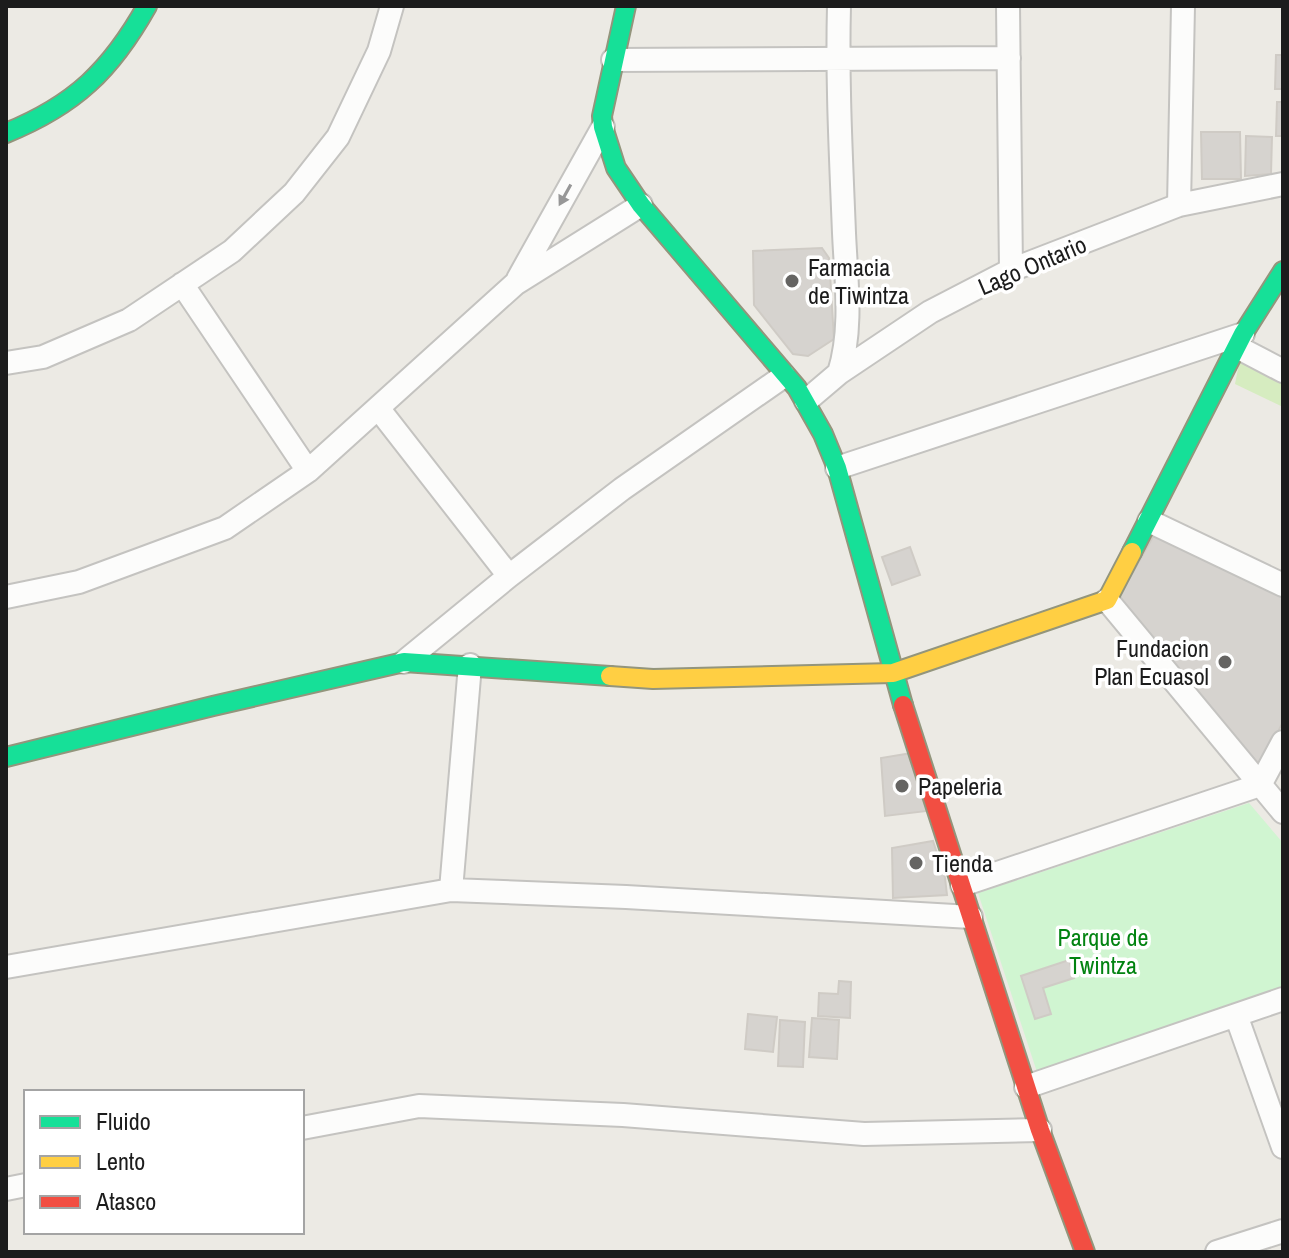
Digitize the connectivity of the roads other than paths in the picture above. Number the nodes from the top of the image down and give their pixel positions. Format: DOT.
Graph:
graph roads {
  1 [pos="147,6"];
  2 [pos="392,6"];
  3 [pos="626,6"];
  4 [pos="839,6"];
  5 [pos="1008,6"];
  6 [pos="1183,6"];
  7 [pos="838,58"];
  8 [pos="1009,58"];
  9 [pos="613,60"];
  10 [pos="603,127"];
  11 [pos="6,133"];
  12 [pos="1283,184"];
  13 [pos="641,205"];
  14 [pos="1179,205"];
  15 [pos="1011,270"];
  16 [pos="1283,271"];
  17 [pos="182,284"];
  18 [pos="515,284"];
  19 [pos="1240,341"];
  20 [pos="6,363"];
  21 [pos="1283,371"];
  22 [pos="839,373"];
  23 [pos="784,376"];
  24 [pos="806,401"];
  25 [pos="378,408"];
  26 [pos="837,468"];
  27 [pos="308,471"];
  28 [pos="1149,521"];
  29 [pos="509,576"];
  30 [pos="1283,585"];
  31 [pos="6,597"];
  32 [pos="1107,600"];
  33 [pos="404,662"];
  34 [pos="470,665"];
  35 [pos="893,673"];
  36 [pos="1283,742"];
  37 [pos="6,757"];
  38 [pos="1260,785"];
  39 [pos="1283,812"];
  40 [pos="962,885"];
  41 [pos="451,890"];
  42 [pos="971,917"];
  43 [pos="6,967"];
  44 [pos="1283,999"];
  45 [pos="1236,1015"];
  46 [pos="1026,1087"];
  47 [pos="304,1128"];
  48 [pos="1040,1130"];
  49 [pos="1283,1147"];
  50 [pos="1283,1231"];
  51 [pos="1085,1252"];
  52 [pos="1217,1252"];
  1 -- 11 [label="street"];
  2 -- 17 [label="street"];
  3 -- 9 [label="street"];
  4 -- 7 [label="street"];
  5 -- 8 [label="street"];
  6 -- 14 [label="street"];
  7 -- 8 [label="street"];
  7 -- 9 [label="street"];
  7 -- 22 [label="street"];
  8 -- 15 [label="street"];
  9 -- 10 [label="street"];
  10 -- 13 [label="street"];
  10 -- 18 [label="street, one-way"];
  12 -- 14 [label="street, Lago Ontario"];
  13 -- 18 [label="street"];
  13 -- 23 [label="street"];
  14 -- 15 [label="street, Lago Ontario"];
  15 -- 22 [label="street, Lago Ontario"];
  16 -- 19 [label="street"];
  17 -- 20 [label="street"];
  17 -- 27 [label="street"];
  18 -- 25 [label="street"];
  19 -- 21 [label="street"];
  19 -- 26 [label="street"];
  19 -- 28 [label="street"];
  22 -- 24 [label="street, Lago Ontario"];
  23 -- 24 [label="street"];
  23 -- 29 [label="street"];
  24 -- 26 [label="street"];
  25 -- 27 [label="street"];
  25 -- 29 [label="street"];
  26 -- 35 [label="street"];
  27 -- 31 [label="street"];
  28 -- 30 [label="street"];
  28 -- 32 [label="street"];
  29 -- 33 [label="street"];
  32 -- 35 [label="street"];
  32 -- 38 [label="street"];
  33 -- 34 [label="street"];
  33 -- 37 [label="street"];
  34 -- 35 [label="street"];
  34 -- 41 [label="street"];
  35 -- 40 [label="street"];
  36 -- 38 [label="street"];
  38 -- 39 [label="street"];
  38 -- 40 [label="street"];
  40 -- 42 [label="street"];
  41 -- 42 [label="street"];
  41 -- 43 [label="street"];
  42 -- 46 [label="street"];
  44 -- 45 [label="street"];
  45 -- 46 [label="street"];
  45 -- 49 [label="street"];
  46 -- 48 [label="street"];
  47 -- 48 [label="street"];
  48 -- 51 [label="street"];
  50 -- 52 [label="street"];
}
